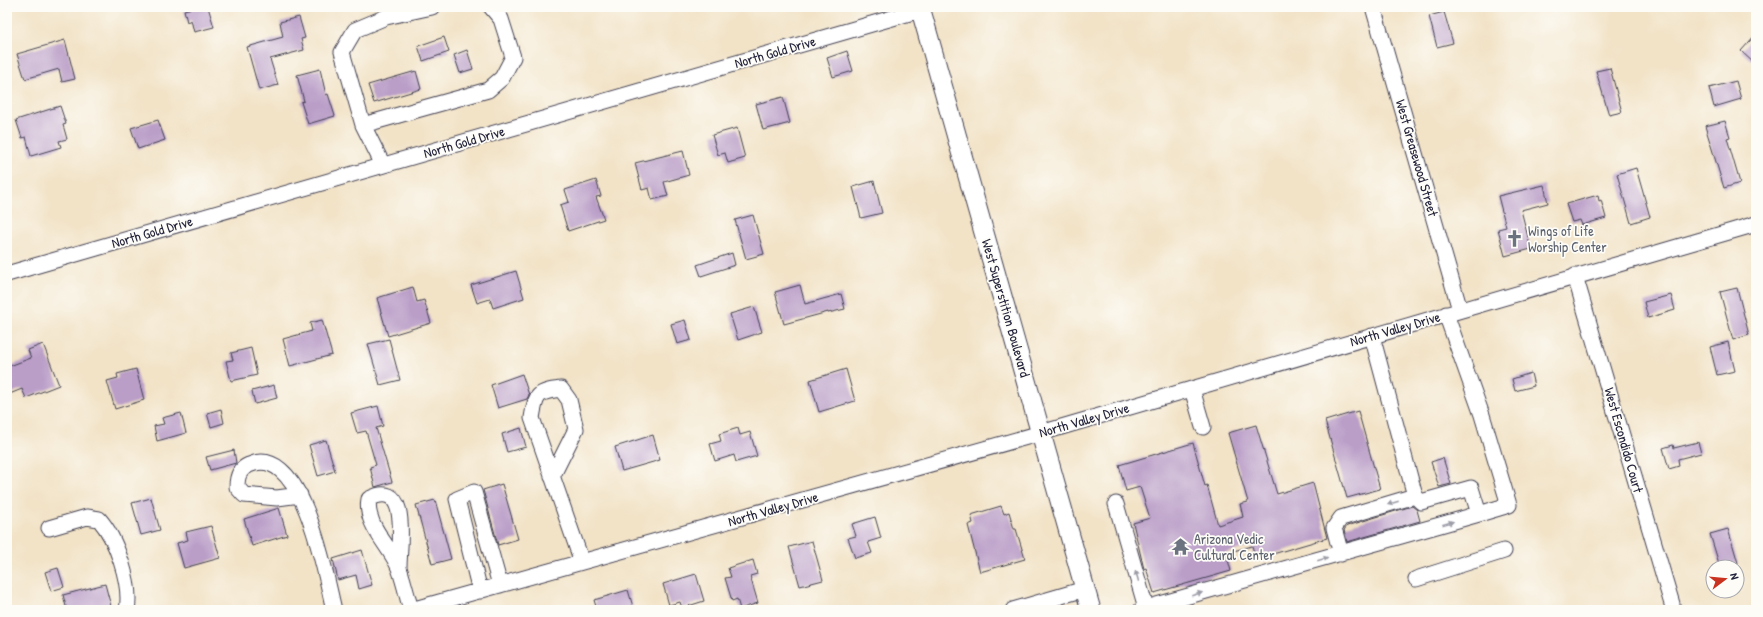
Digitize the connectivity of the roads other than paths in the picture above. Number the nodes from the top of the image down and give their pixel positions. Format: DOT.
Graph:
graph roads {
  1 [pos="432,7"];
  2 [pos="490,7"];
  3 [pos="1373,7"];
  4 [pos="920,8"];
  5 [pos="363,125"];
  6 [pos="383,165"];
  7 [pos="1756,224"];
  8 [pos="7,274"];
  9 [pos="1575,276"];
  10 [pos="1453,312"];
  11 [pos="1372,336"];
  12 [pos="1192,389"];
  13 [pos="1203,427"];
  14 [pos="1041,433"];
  15 [pos="552,477"];
  16 [pos="300,495"];
  17 [pos="1415,496"];
  18 [pos="1116,504"];
  19 [pos="1479,514"];
  20 [pos="49,528"];
  21 [pos="1504,551"];
  22 [pos="1341,554"];
  23 [pos="582,562"];
  24 [pos="399,567"];
  25 [pos="1416,579"];
  26 [pos="500,585"];
  27 [pos="1085,589"];
  28 [pos="480,591"];
  29 [pos="1672,604"];
  30 [pos="1144,609"];
  31 [pos="127,610"];
  32 [pos="334,610"];
  33 [pos="411,610"];
  34 [pos="1013,610"];
  35 [pos="1091,610"];
  1 -- 5 [label="street"];
  2 -- 5 [label="street"];
  3 -- 10 [label="street, West Greasewood Street"];
  4 -- 6 [label="street, North Gold Drive"];
  4 -- 14 [label="main road, West Superstition Boulevard"];
  5 -- 6 [label="street"];
  6 -- 8 [label="street, North Gold Drive"];
  7 -- 9 [label="street, North Valley Drive"];
  9 -- 10 [label="street, North Valley Drive"];
  9 -- 29 [label="street, West Escondido Court"];
  10 -- 11 [label="street, North Valley Drive"];
  10 -- 19 [label="street, West Greasewood Street"];
  11 -- 12 [label="street, North Valley Drive"];
  11 -- 17 [label="street"];
  12 -- 13 [label="street"];
  12 -- 14 [label="street, North Valley Drive"];
  14 -- 23 [label="street, North Valley Drive"];
  14 -- 27 [label="main road, West Superstition Boulevard"];
  15 -- 15 [label="street"];
  15 -- 23 [label="street"];
  16 -- 32 [label="street"];
  17 -- 19 [label="street"];
  17 -- 22 [label="street, one-way"];
  30 -- 18 [label="street, one-way"];
  22 -- 19 [label="street, one-way"];
  20 -- 31 [label="street"];
  21 -- 25 [label="street"];
  30 -- 22 [label="street, one-way"];
  23 -- 26 [label="street, North Valley Drive"];
  24 -- 33 [label="street"];
  26 -- 28 [label="street, North Valley Drive"];
  26 -- 28 [label="street"];
  27 -- 34 [label="street"];
  27 -- 35 [label="main road, West Superstition Boulevard"];
  28 -- 33 [label="street, North Valley Drive"];
}
